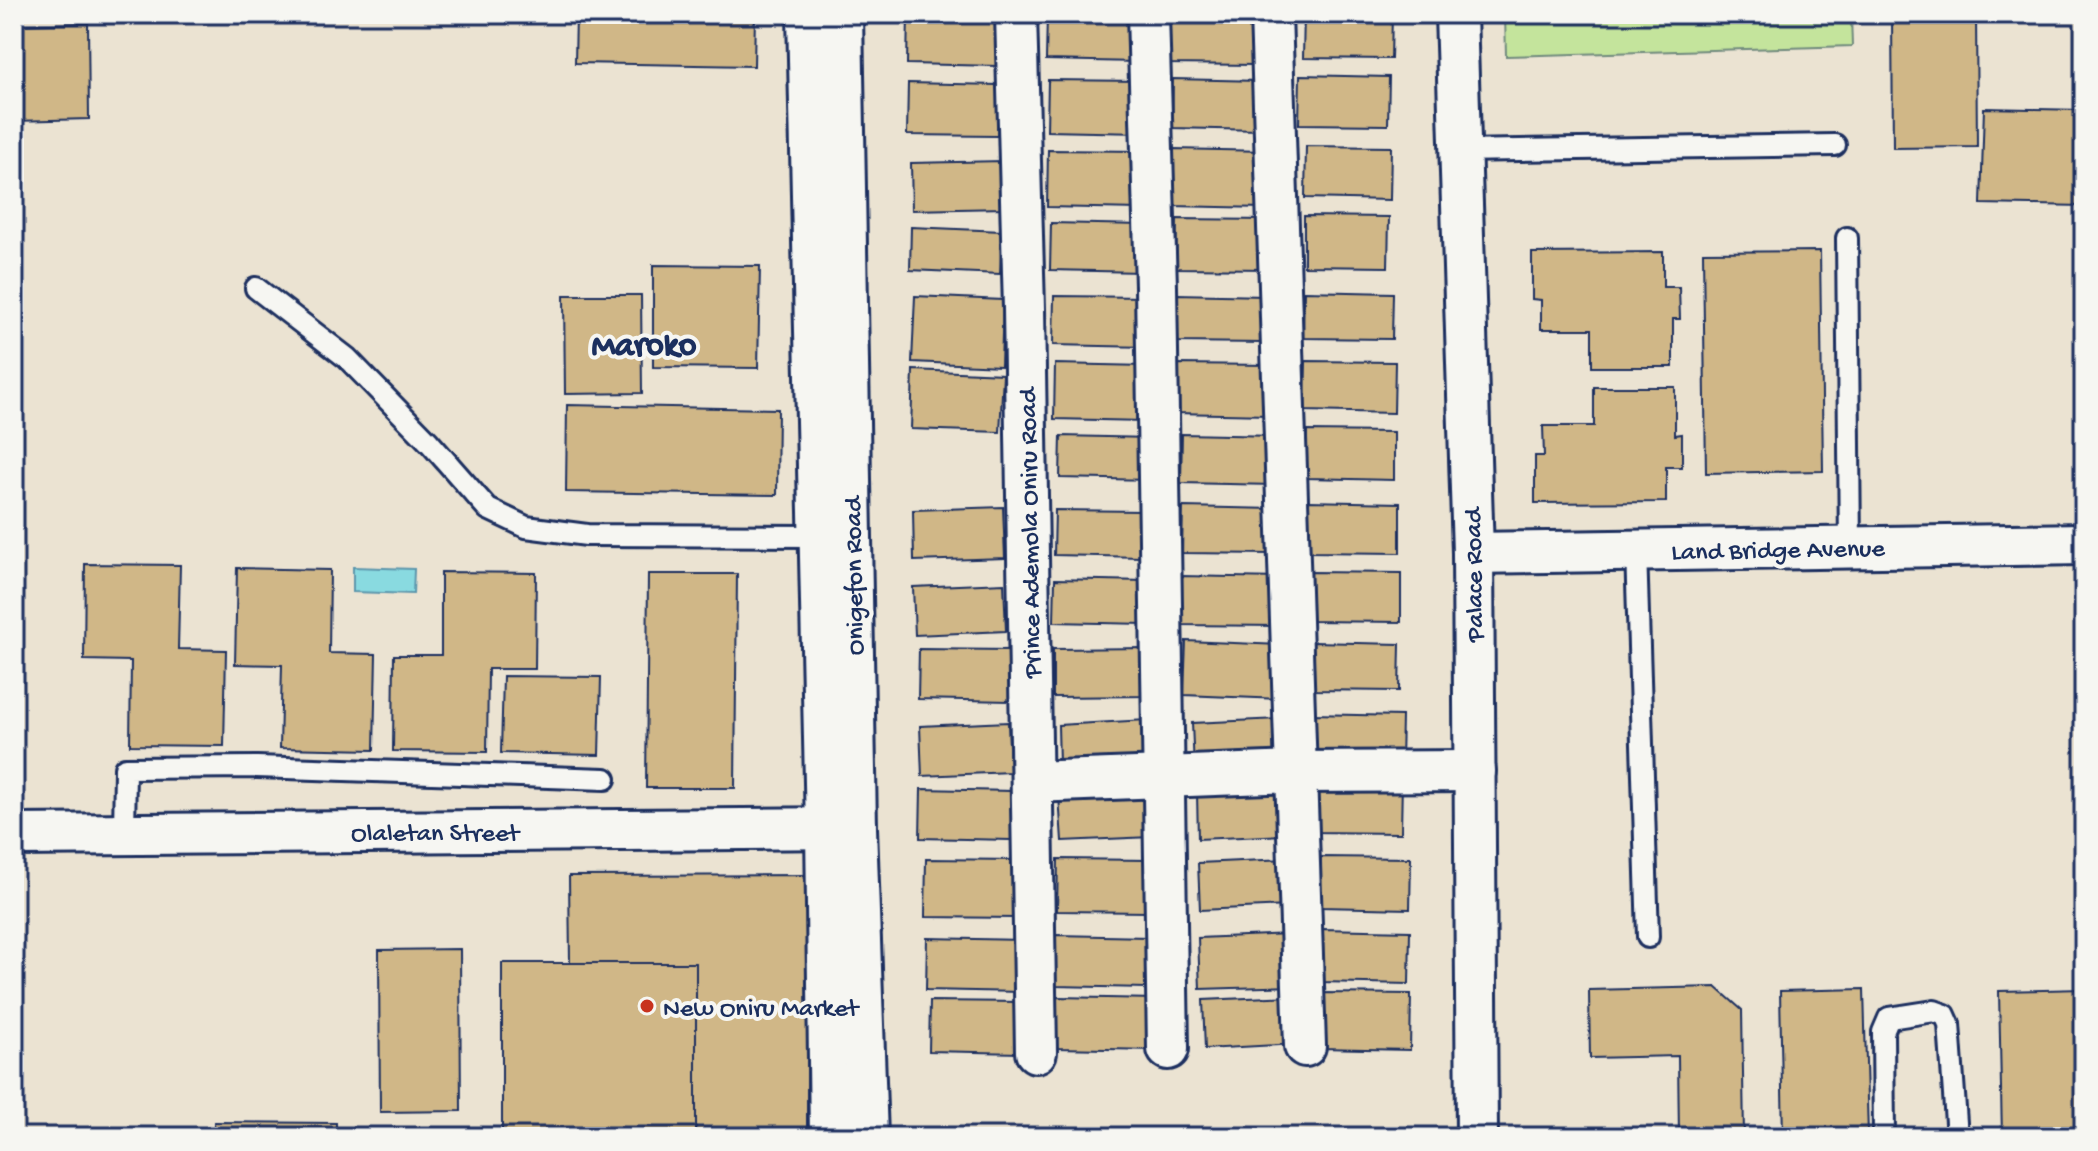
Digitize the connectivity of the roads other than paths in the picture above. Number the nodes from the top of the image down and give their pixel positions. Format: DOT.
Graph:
graph roads {
  1 [pos="808,14"];
  2 [pos="842,14"];
  3 [pos="1016,14"];
  4 [pos="1148,14"];
  5 [pos="1271,14"];
  6 [pos="1456,14"];
  7 [pos="1835,145"];
  8 [pos="1459,151"];
  9 [pos="1847,238"];
  10 [pos="256,288"];
  11 [pos="820,536"];
  12 [pos="2084,544"];
  13 [pos="1850,547"];
  14 [pos="1636,550"];
  15 [pos="1473,553"];
  16 [pos="1475,771"];
  17 [pos="1296,772"];
  18 [pos="1163,778"];
  19 [pos="605,779"];
  20 [pos="1032,782"];
  21 [pos="841,828"];
  22 [pos="124,834"];
  23 [pos="14,835"];
  24 [pos="1648,937"];
  25 [pos="1305,1046"];
  26 [pos="1168,1049"];
  27 [pos="1036,1052"];
  28 [pos="830,1137"];
  29 [pos="867,1137"];
  30 [pos="1477,1137"];
  31 [pos="1884,1137"];
  32 [pos="1957,1137"];
  1 -- 11 [label="street, Onigefon Road"];
  2 -- 21 [label="street, Onigefon Road"];
  3 -- 20 [label="street, Prince Ademola Oniru Road"];
  4 -- 18 [label="street"];
  5 -- 17 [label="street"];
  6 -- 8 [label="street, Palace Road"];
  7 -- 8 [label="lane"];
  8 -- 15 [label="street, Palace Road"];
  9 -- 13 [label="lane"];
  10 -- 11 [label="lane"];
  11 -- 21 [label="street, Onigefon Road"];
  12 -- 13 [label="street, Land Bridge Avenue"];
  13 -- 14 [label="street, Land Bridge Avenue"];
  14 -- 15 [label="street, Land Bridge Avenue"];
  14 -- 24 [label="lane"];
  15 -- 16 [label="street, Palace Road"];
  16 -- 17 [label="street"];
  16 -- 30 [label="street, Palace Road"];
  17 -- 18 [label="street"];
  17 -- 25 [label="street"];
  18 -- 20 [label="street"];
  18 -- 26 [label="street"];
  19 -- 22 [label="lane"];
  20 -- 27 [label="street, Prince Ademola Oniru Road"];
  21 -- 22 [label="street, Olaletan Street"];
  21 -- 28 [label="street, Onigefon Road"];
  21 -- 29 [label="street, Onigefon Road"];
  22 -- 23 [label="street, Olaletan Street"];
  31 -- 32 [label="lane"];
}
